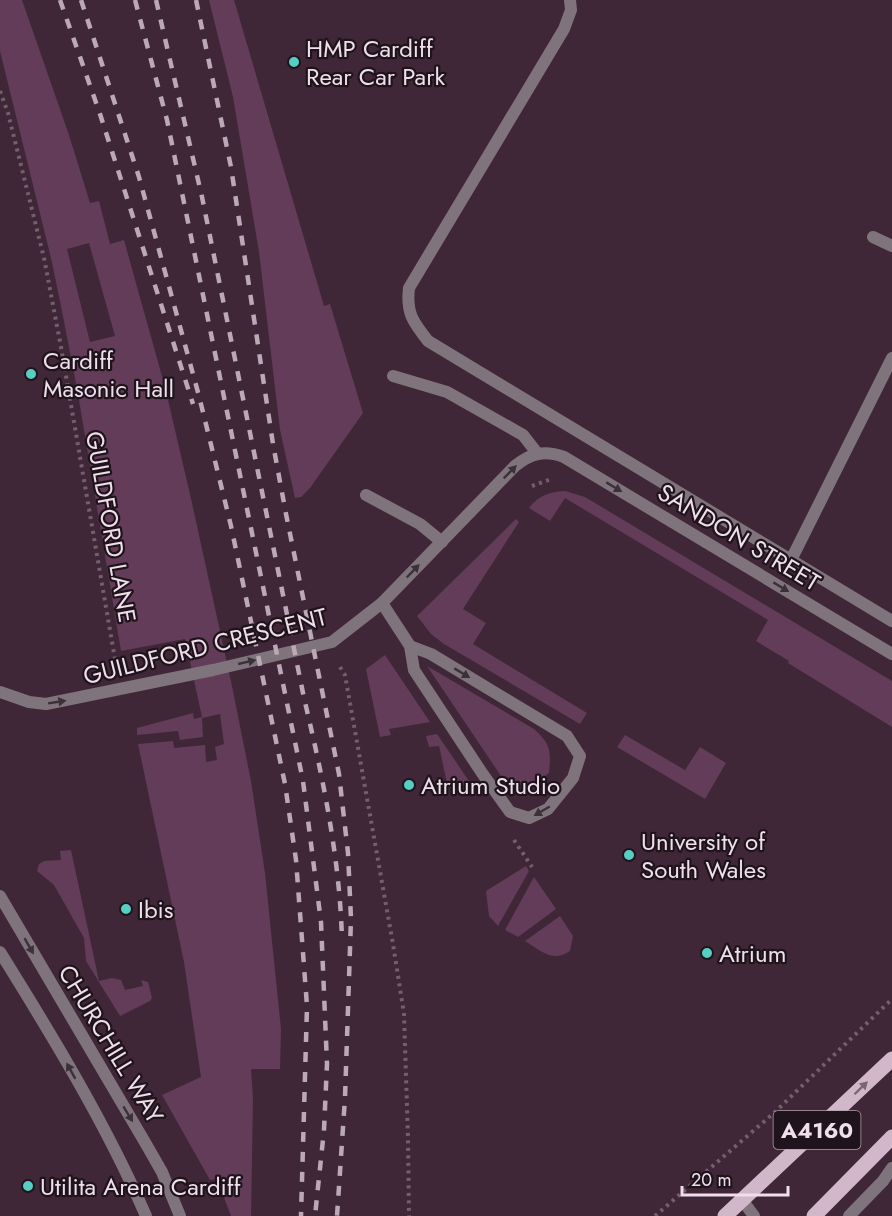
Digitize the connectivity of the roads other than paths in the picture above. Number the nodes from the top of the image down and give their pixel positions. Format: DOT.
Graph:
graph roads {
  1 [pos="570,0"];
  2 [pos="873,237"];
  3 [pos="892,246"];
  4 [pos="892,358"];
  5 [pos="393,376"];
  6 [pos="537,453"];
  7 [pos="366,495"];
  8 [pos="442,542"];
  9 [pos="791,560"];
  10 [pos="382,603"];
  11 [pos="892,621"];
  12 [pos="410,646"];
  13 [pos="892,654"];
  14 [pos="0,692"];
  15 [pos="0,896"];
  16 [pos="0,952"];
  17 [pos="892,1059"];
  18 [pos="892,1137"];
  19 [pos="892,1168"];
  20 [pos="743,1201"];
  21 [pos="146,1216"];
  22 [pos="180,1216"];
  23 [pos="725,1216"];
  24 [pos="754,1216"];
  25 [pos="814,1216"];
  26 [pos="849,1216"];
  1 -- 9 [label="street"];
  2 -- 3 [label="street"];
  4 -- 9 [label="street"];
  5 -- 6 [label="street"];
  8 -- 6 [label="street, GUILDFORD CRESCENT, one-way"];
  6 -- 13 [label="street, SANDON STREET, one-way"];
  7 -- 8 [label="street"];
  10 -- 8 [label="street, GUILDFORD CRESCENT, one-way"];
  9 -- 11 [label="street"];
  10 -- 12 [label="street"];
  14 -- 10 [label="street, GUILDFORD CRESCENT, one-way"];
  12 -- 12 [label="street, one-way"];
  15 -- 22 [label="street, CHURCHILL WAY, one-way"];
  21 -- 16 [label="street, CHURCHILL WAY, one-way"];
  20 -- 17 [label="main road, A4160, one-way"];
  18 -- 25 [label="main road, A4160"];
  19 -- 26 [label="street"];
  20 -- 23 [label="main road, A4160"];
  20 -- 24 [label="street"];
}
